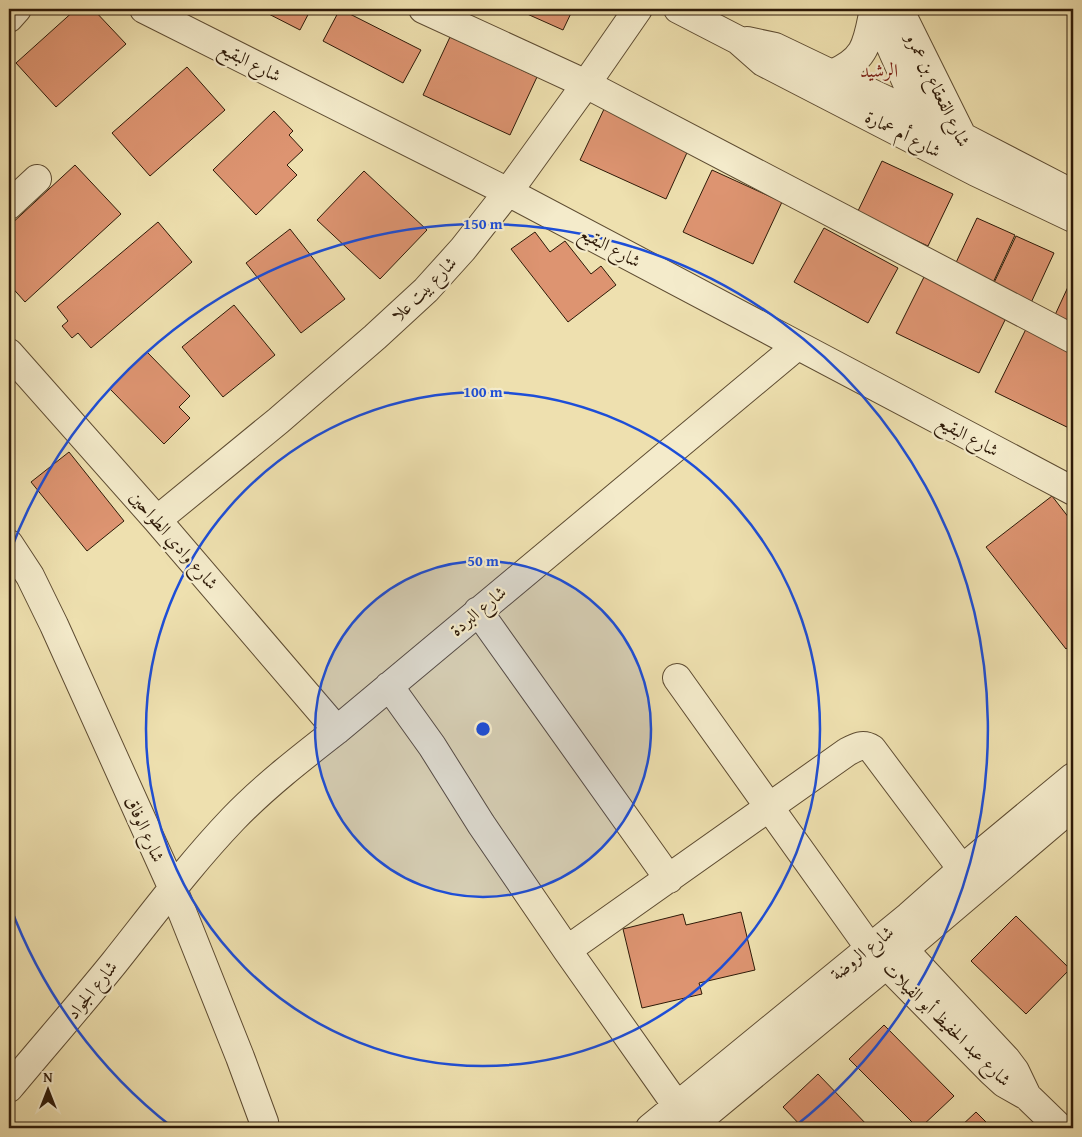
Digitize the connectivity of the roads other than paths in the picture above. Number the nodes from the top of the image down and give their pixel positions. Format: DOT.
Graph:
graph roads {
  1 [pos="18,9"];
  2 [pos="144,9"];
  3 [pos="423,9"];
  4 [pos="638,9"];
  5 [pos="678,9"];
  6 [pos="874,9"];
  7 [pos="899,9"];
  8 [pos="9,18"];
  9 [pos="738,40"];
  10 [pos="832,74"];
  11 [pos="586,84"];
  12 [pos="924,119"];
  13 [pos="963,137"];
  14 [pos="935,151"];
  15 [pos="976,172"];
  16 [pos="37,179"];
  17 [pos="508,192"];
  18 [pos="1073,194"];
  19 [pos="9,205"];
  20 [pos="1073,218"];
  21 [pos="1073,340"];
  22 [pos="797,346"];
  23 [pos="9,353"];
  24 [pos="1073,491"];
  25 [pos="157,520"];
  26 [pos="9,544"];
  27 [pos="478,611"];
  28 [pos="677,678"];
  29 [pos="389,686"];
  30 [pos="337,730"];
  31 [pos="1073,777"];
  32 [pos="770,806"];
  33 [pos="1073,806"];
  34 [pos="962,869"];
  35 [pos="669,879"];
  36 [pos="173,889"];
  37 [pos="887,949"];
  38 [pos="567,950"];
  39 [pos="9,1088"];
  40 [pos="683,1117"];
  41 [pos="266,1126"];
  42 [pos="650,1128"];
  43 [pos="1060,1128"];
  1 -- 8 [label="street"];
  2 -- 17 [label="street, شارع البقيع"];
  3 -- 11 [label="street"];
  4 -- 11 [label="street, شارع بيت علا"];
  5 -- 9 [label="street, شارع أم عمارة"];
  6 -- 10 [label="street"];
  6 -- 12 [label="street, شارع القعقاع بن عمرو"];
  7 -- 13 [label="street, شارع القعقاع بن عمرو"];
  9 -- 10 [label="street, شارع أم عمارة"];
  9 -- 14 [label="street, شارع أم عمارة"];
  10 -- 12 [label="street, شارع أم عمارة"];
  11 -- 17 [label="street, شارع بيت علا"];
  11 -- 21 [label="street"];
  12 -- 13 [label="street, شارع أم عمارة"];
  12 -- 14 [label="street, شارع القعقاع بن عمرو"];
  13 -- 15 [label="street, شارع القعقاع بن عمرو"];
  13 -- 18 [label="street, شارع أم عمارة"];
  14 -- 15 [label="street, شارع أم عمارة"];
  15 -- 20 [label="street, شارع أم عمارة"];
  16 -- 19 [label="street"];
  17 -- 22 [label="street, شارع البقيع"];
  17 -- 25 [label="street, شارع بيت علا"];
  22 -- 24 [label="street, شارع البقيع"];
  22 -- 27 [label="street, شارع البردة"];
  23 -- 25 [label="street, شارع وادي الطواحين"];
  25 -- 30 [label="street, شارع وادي الطواحين"];
  26 -- 36 [label="street, شارع الوفاق"];
  27 -- 29 [label="street, شارع البردة"];
  27 -- 35 [label="street"];
  28 -- 32 [label="street, شارع عبد الحفيظ أبو الفيلات"];
  29 -- 30 [label="street, شارع البردة"];
  29 -- 38 [label="street"];
  30 -- 36 [label="street, شارع البردة"];
  31 -- 34 [label="street, شارع الروضة"];
  32 -- 34 [label="street"];
  32 -- 35 [label="street"];
  32 -- 37 [label="street, شارع عبد الحفيظ أبو الفيلات"];
  33 -- 37 [label="street, شارع الروضة"];
  34 -- 37 [label="street, شارع الروضة"];
  35 -- 38 [label="street"];
  36 -- 39 [label="street, شارع الجواد"];
  36 -- 41 [label="street, شارع الوفاق"];
  37 -- 40 [label="street, شارع الروضة"];
  37 -- 43 [label="street, شارع عبد الحفيظ أبو الفيلات"];
  38 -- 40 [label="street"];
  40 -- 42 [label="street, شارع الروضة"];
}
